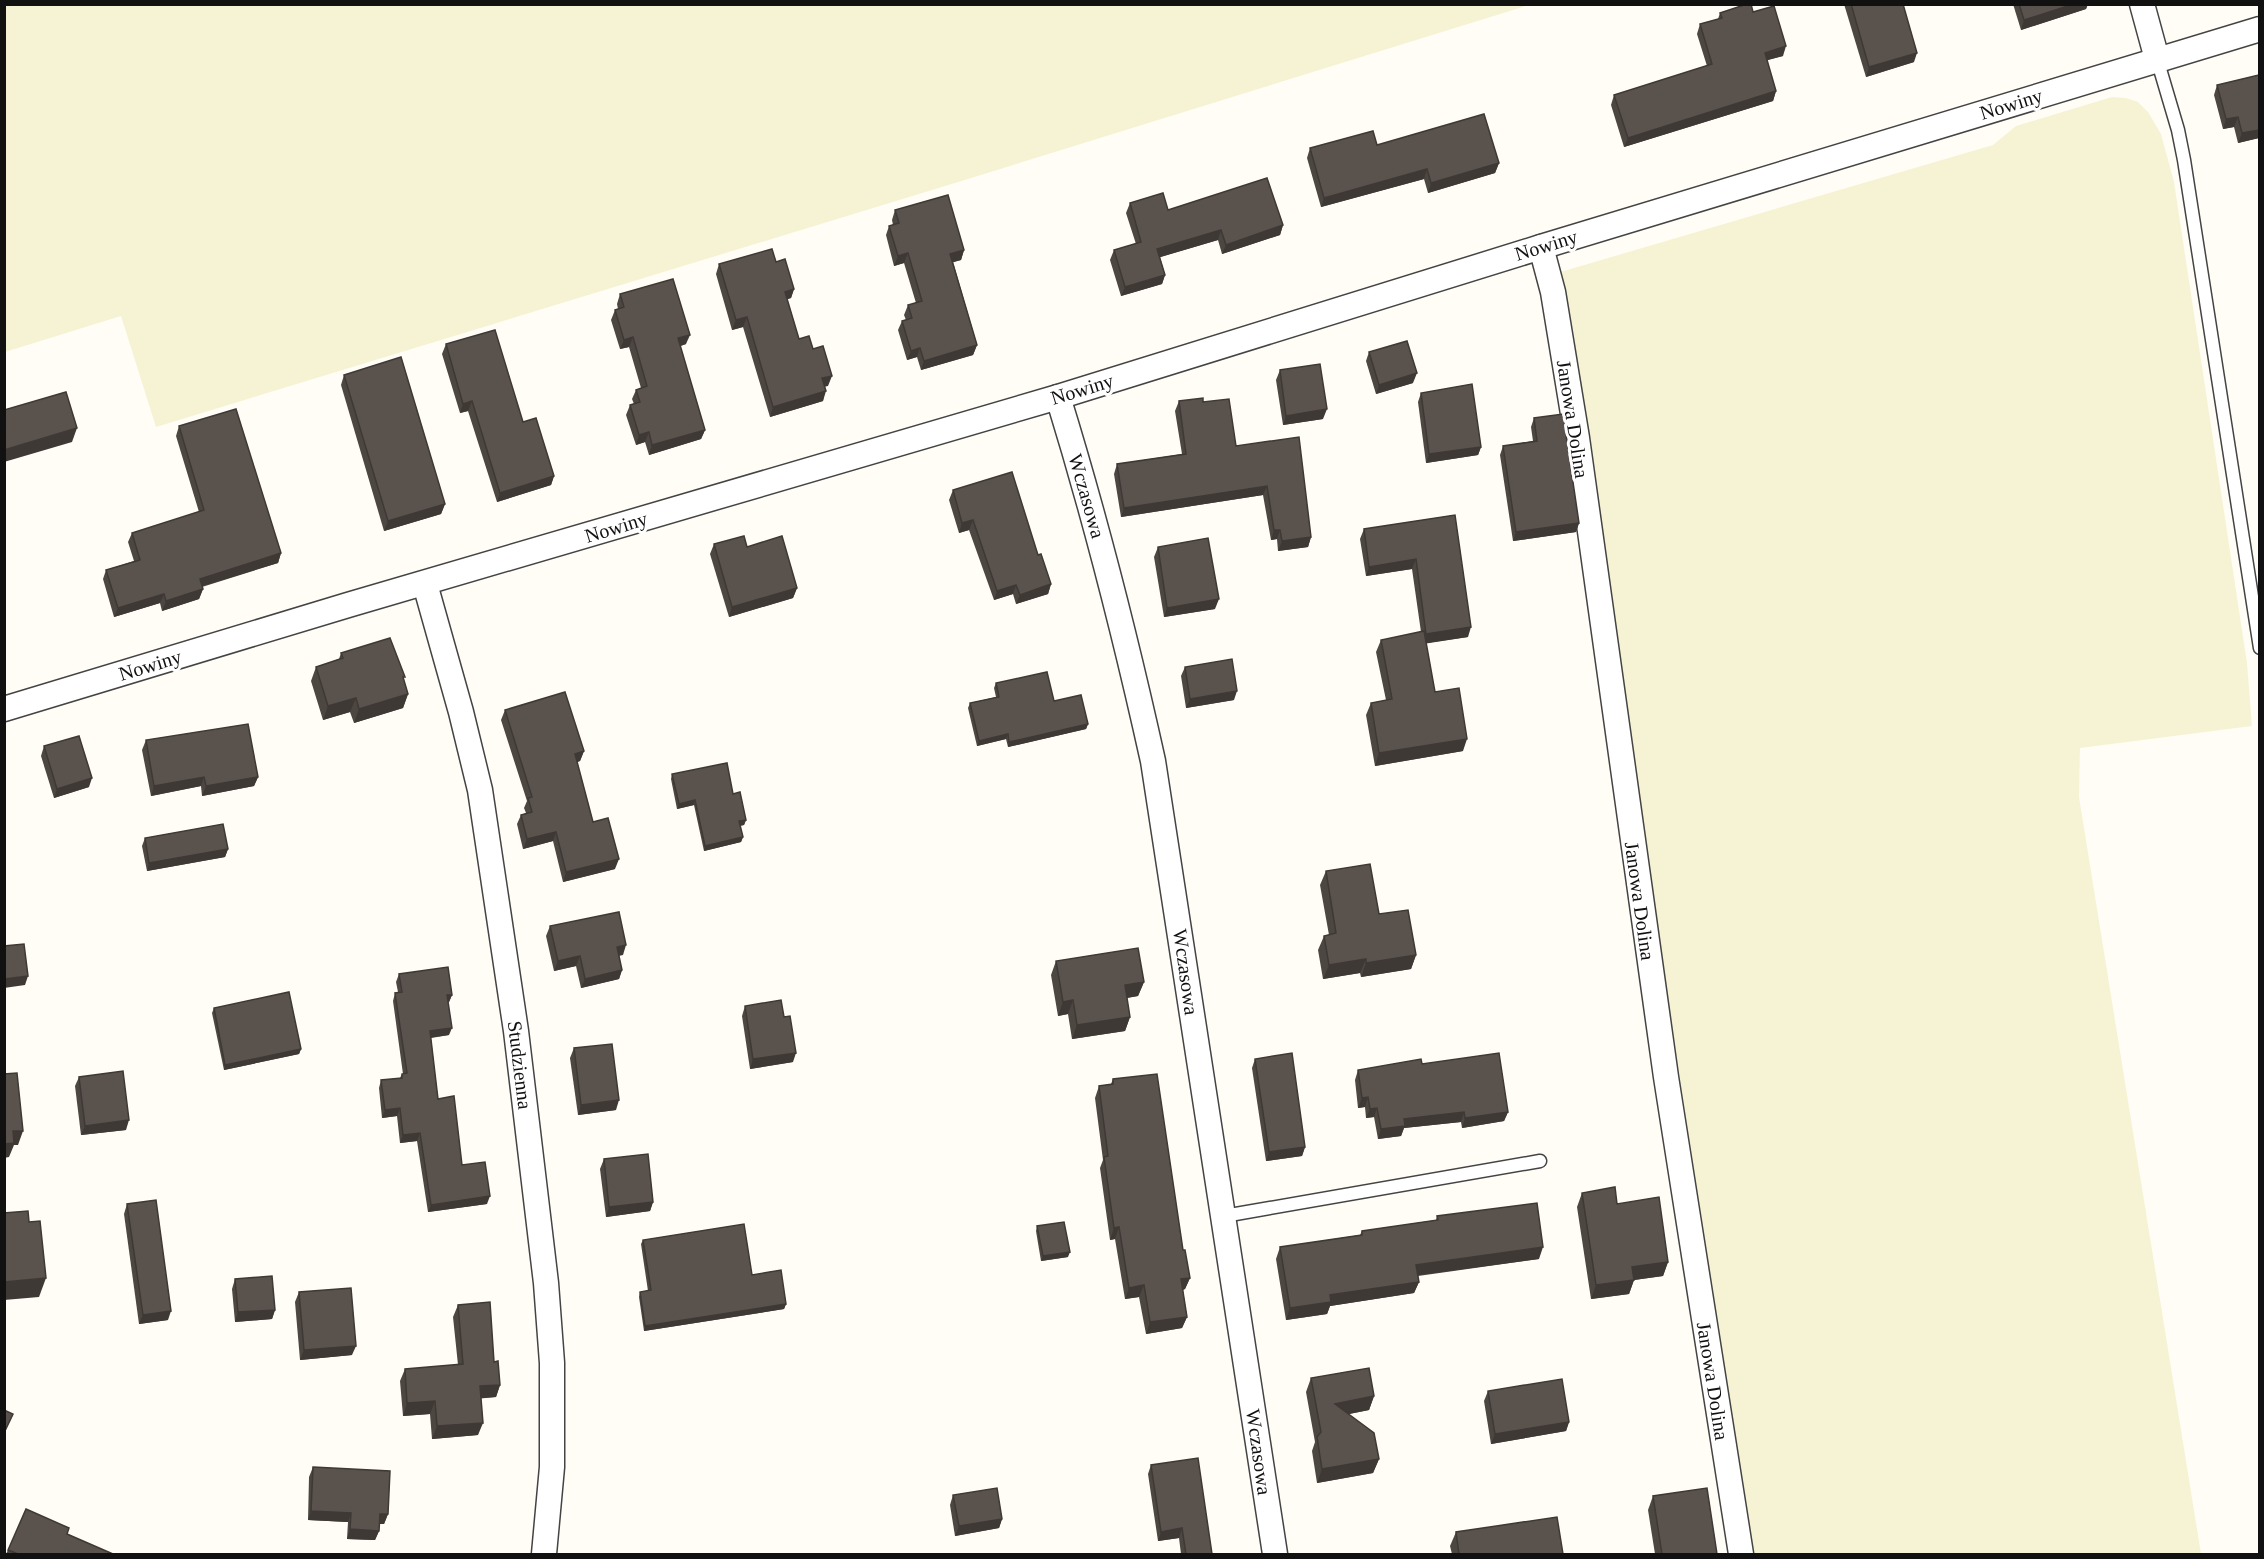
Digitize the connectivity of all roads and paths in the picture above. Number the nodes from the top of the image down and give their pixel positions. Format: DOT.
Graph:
graph roads {
  1 [pos="2142,4"];
  2 [pos="2259,29"];
  3 [pos="2157,59"];
  4 [pos="1541,247"];
  5 [pos="1058,397"];
  6 [pos="425,584"];
  7 [pos="2259,648"];
  8 [pos="4,709"];
  9 [pos="1540,1161"];
  10 [pos="1224,1216"];
  11 [pos="544,1554"];
  12 [pos="1275,1554"];
  13 [pos="1741,1554"];
  1 -- 3 [label="street"];
  2 -- 3 [label="street, Nowiny"];
  3 -- 4 [label="street, Nowiny"];
  3 -- 7 [label="lane"];
  4 -- 5 [label="street, Nowiny"];
  4 -- 13 [label="street, Janowa Dolina"];
  5 -- 6 [label="street, Nowiny"];
  5 -- 10 [label="street, Wczasowa"];
  6 -- 8 [label="street, Nowiny"];
  6 -- 11 [label="street, Studzienna"];
  9 -- 10 [label="lane"];
  10 -- 12 [label="street, Wczasowa"];
}
